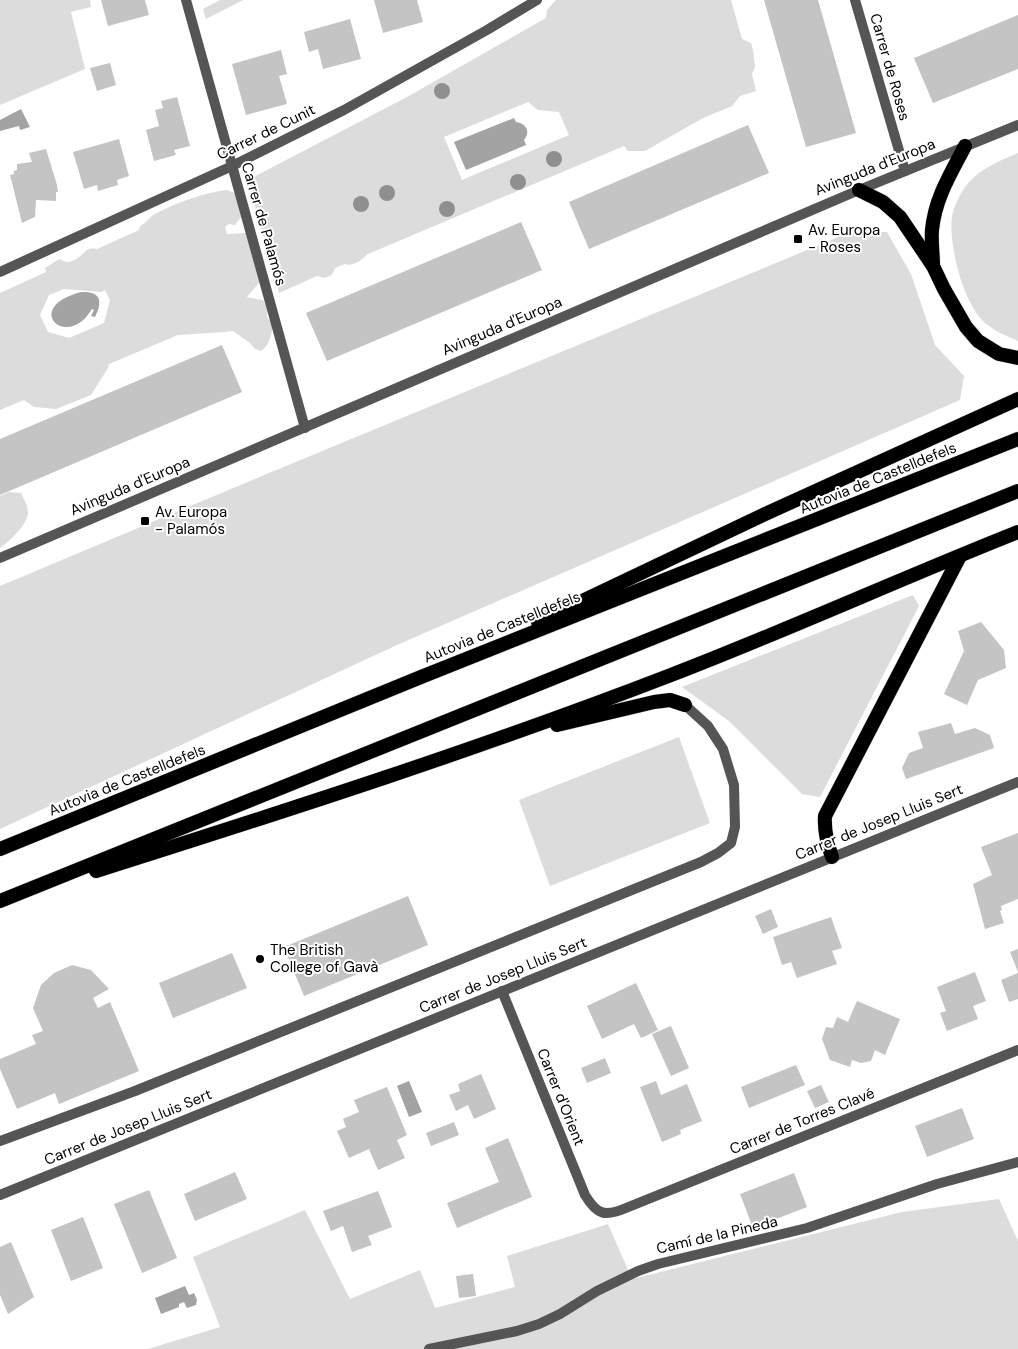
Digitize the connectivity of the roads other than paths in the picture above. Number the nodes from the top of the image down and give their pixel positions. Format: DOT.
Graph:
graph roads {
  1 [pos="186,0"];
  2 [pos="537,0"];
  3 [pos="855,0"];
  4 [pos="1018,125"];
  5 [pos="965,146"];
  6 [pos="232,166"];
  7 [pos="905,171"];
  8 [pos="859,190"];
  9 [pos="933,266"];
  10 [pos="0,272"];
  11 [pos="1018,358"];
  12 [pos="1018,399"];
  13 [pos="305,428"];
  14 [pos="1018,440"];
  15 [pos="1018,491"];
  16 [pos="1015,534"];
  17 [pos="960,556"];
  18 [pos="0,558"];
  19 [pos="420,677"];
  20 [pos="685,705"];
  21 [pos="496,740"];
  22 [pos="1018,782"];
  23 [pos="0,850"];
  24 [pos="832,857"];
  25 [pos="0,901"];
  26 [pos="502,992"];
  27 [pos="1018,1050"];
  28 [pos="0,1140"];
  29 [pos="1018,1162"];
  30 [pos="0,1196"];
  31 [pos="597,1210"];
  32 [pos="429,1349"];
  1 -- 6 [label="street, Carrer de Palamós"];
  2 -- 6 [label="street, Carrer de Cunit"];
  3 -- 7 [label="street, Carrer de Roses"];
  4 -- 5 [label="street, Avinguda d'Europa"];
  5 -- 7 [label="street, Avinguda d'Europa"];
  5 -- 9 [label="highway"];
  6 -- 10 [label="street, Carrer de Cunit"];
  6 -- 13 [label="street, Carrer de Palamós"];
  7 -- 8 [label="street, Avinguda d'Europa"];
  8 -- 9 [label="highway"];
  8 -- 13 [label="street, Avinguda d'Europa"];
  9 -- 11 [label="highway"];
  12 -- 19 [label="highway"];
  13 -- 18 [label="street, Avinguda d'Europa"];
  14 -- 19 [label="highway, Autovia de Castelldefels"];
  15 -- 25 [label="highway"];
  16 -- 17 [label="highway"];
  17 -- 21 [label="highway"];
  17 -- 24 [label="highway"];
  19 -- 23 [label="highway, Autovia de Castelldefels"];
  20 -- 21 [label="highway"];
  20 -- 28 [label="street"];
  21 -- 25 [label="highway"];
  22 -- 24 [label="street, Carrer de Josep Lluis Sert"];
  24 -- 26 [label="street, Carrer de Josep Lluis Sert"];
  26 -- 30 [label="street, Carrer de Josep Lluis Sert"];
  26 -- 31 [label="street, Carrer d'Orient"];
  27 -- 31 [label="street, Carrer de Torres Clavé"];
  29 -- 32 [label="street, Camí de la Pineda"];
}
